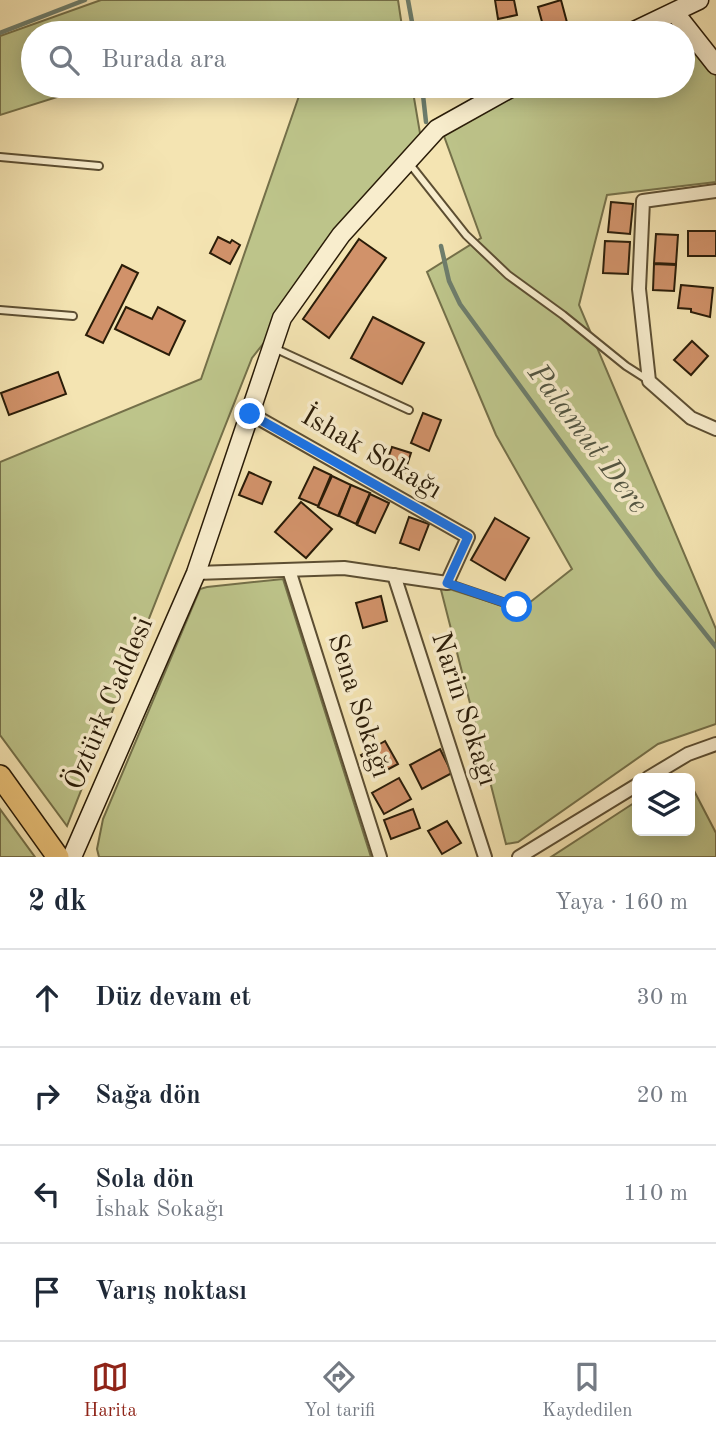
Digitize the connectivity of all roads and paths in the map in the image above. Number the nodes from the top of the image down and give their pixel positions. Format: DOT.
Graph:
graph roads {
  1 [pos="699,0"];
  2 [pos="675,13"];
  3 [pos="657,21"];
  4 [pos="681,21"];
  5 [pos="695,38"];
  6 [pos="716,65"];
  7 [pos="493,98"];
  8 [pos="0,157"];
  9 [pos="408,161"];
  10 [pos="99,166"];
  11 [pos="716,191"];
  12 [pos="0,310"];
  13 [pos="73,316"];
  14 [pos="272,347"];
  15 [pos="649,381"];
  16 [pos="409,410"];
  17 [pos="250,414"];
  18 [pos="716,429"];
  19 [pos="289,570"];
  20 [pos="196,573"];
  21 [pos="394,575"];
  22 [pos="447,583"];
  23 [pos="517,607"];
  24 [pos="716,744"];
  25 [pos="656,773"];
  26 [pos="0,776"];
  27 [pos="632,788"];
  28 [pos="58,857"];
  29 [pos="72,857"];
  30 [pos="380,857"];
  31 [pos="485,857"];
  32 [pos="519,857"];
  1 -- 2 [label="street"];
  2 -- 3 [label="street"];
  2 -- 4 [label="street"];
  5 -- 6 [label="street"];
  7 -- 9 [label="street, Öztürk Caddesi"];
  8 -- 10 [label="lane"];
  9 -- 14 [label="street, Öztürk Caddesi"];
  9 -- 15 [label="lane"];
  11 -- 15 [label="street"];
  12 -- 13 [label="lane"];
  14 -- 16 [label="lane"];
  14 -- 17 [label="street, Öztürk Caddesi"];
  15 -- 18 [label="street"];
  17 -- 20 [label="street, Öztürk Caddesi"];
  17 -- 22 [label="street, İshak Sokağı"];
  19 -- 20 [label="street"];
  19 -- 21 [label="street"];
  19 -- 30 [label="street, Sena Sokağı"];
  20 -- 29 [label="street, Öztürk Caddesi"];
  21 -- 22 [label="street"];
  21 -- 31 [label="street, Narin Sokağı"];
  22 -- 23 [label="lane"];
  24 -- 25 [label="street"];
  26 -- 28 [label="main road"];
  27 -- 32 [label="street"];
}
